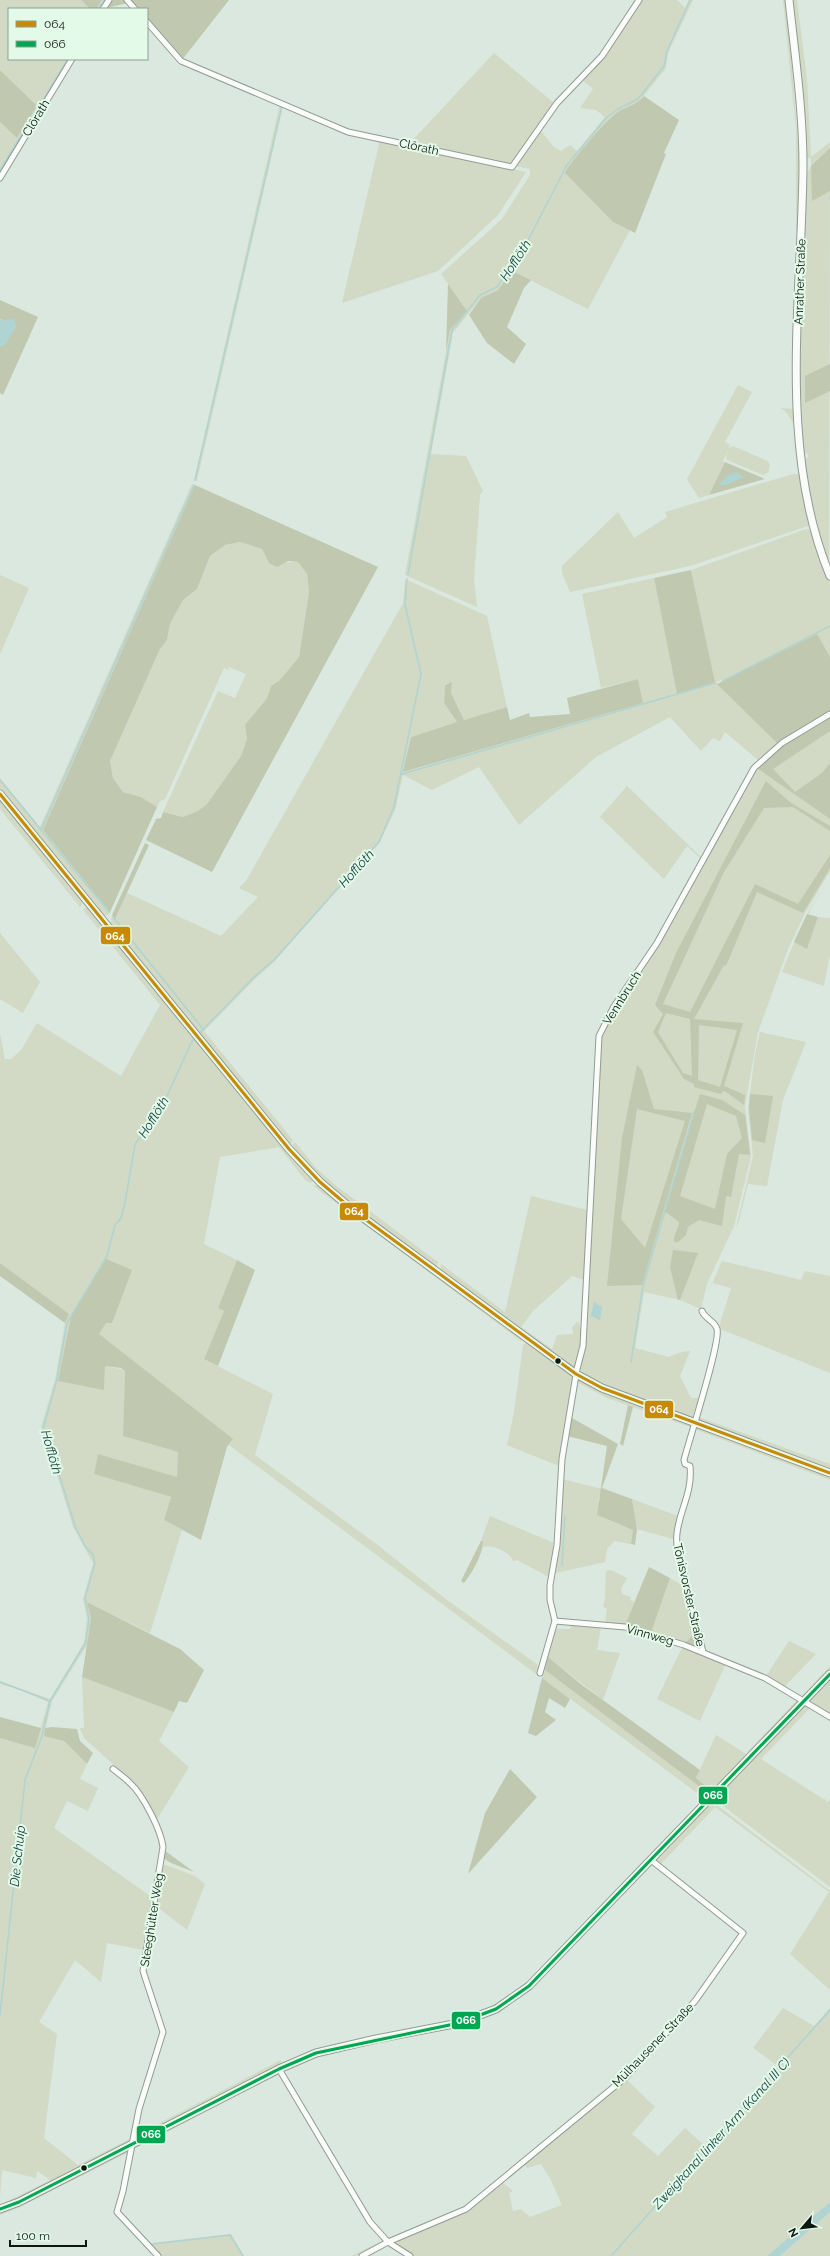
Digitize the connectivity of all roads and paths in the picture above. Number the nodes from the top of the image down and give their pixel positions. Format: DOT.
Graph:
graph roads {
  1 [pos="127,0"];
  2 [pos="639,0"];
  3 [pos="789,0"];
  4 [pos="134,8"];
  5 [pos="148,23"];
  6 [pos="71,60"];
  7 [pos="0,178"];
  8 [pos="827,562"];
  9 [pos="830,576"];
  10 [pos="830,714"];
  11 [pos="0,794"];
  12 [pos="702,1310"];
  13 [pos="576,1374"];
  14 [pos="694,1424"];
  15 [pos="830,1473"];
  16 [pos="555,1621"];
  17 [pos="703,1652"];
  18 [pos="540,1673"];
  19 [pos="830,1674"];
  20 [pos="804,1701"];
  21 [pos="830,1717"];
  22 [pos="113,1769"];
  23 [pos="651,1860"];
  24 [pos="279,2069"];
  25 [pos="131,2144"];
  26 [pos="0,2209"];
  27 [pos="388,2242"];
  28 [pos="158,2256"];
  29 [pos="362,2256"];
  30 [pos="410,2256"];
  1 -- 4 [label="street"];
  2 -- 5 [label="street, Clörath"];
  3 -- 8 [label="main road, Anrather Straße"];
  6 -- 7 [label="street, Clörath"];
  8 -- 9 [label="main road, Anrather Straße"];
  10 -- 13 [label="street, Vennbruch"];
  11 -- 13 [label="main road"];
  12 -- 14 [label="street, Tönisvorster Straße"];
  13 -- 14 [label="main road"];
  13 -- 16 [label="street"];
  14 -- 15 [label="main road"];
  14 -- 17 [label="street, Tönisvorster Straße"];
  16 -- 17 [label="street, Vinnweg"];
  16 -- 18 [label="street"];
  17 -- 20 [label="street, Vinnweg"];
  19 -- 20 [label="main road"];
  20 -- 21 [label="street"];
  20 -- 23 [label="main road"];
  22 -- 25 [label="street, Steeghütter Weg"];
  23 -- 24 [label="main road"];
  23 -- 27 [label="street, Mülhausener Straße"];
  24 -- 25 [label="main road"];
  24 -- 27 [label="street"];
  25 -- 26 [label="main road"];
  25 -- 28 [label="street, Steeghütter Weg"];
  27 -- 29 [label="street, Mülhausener Straße"];
  27 -- 30 [label="street"];
}
